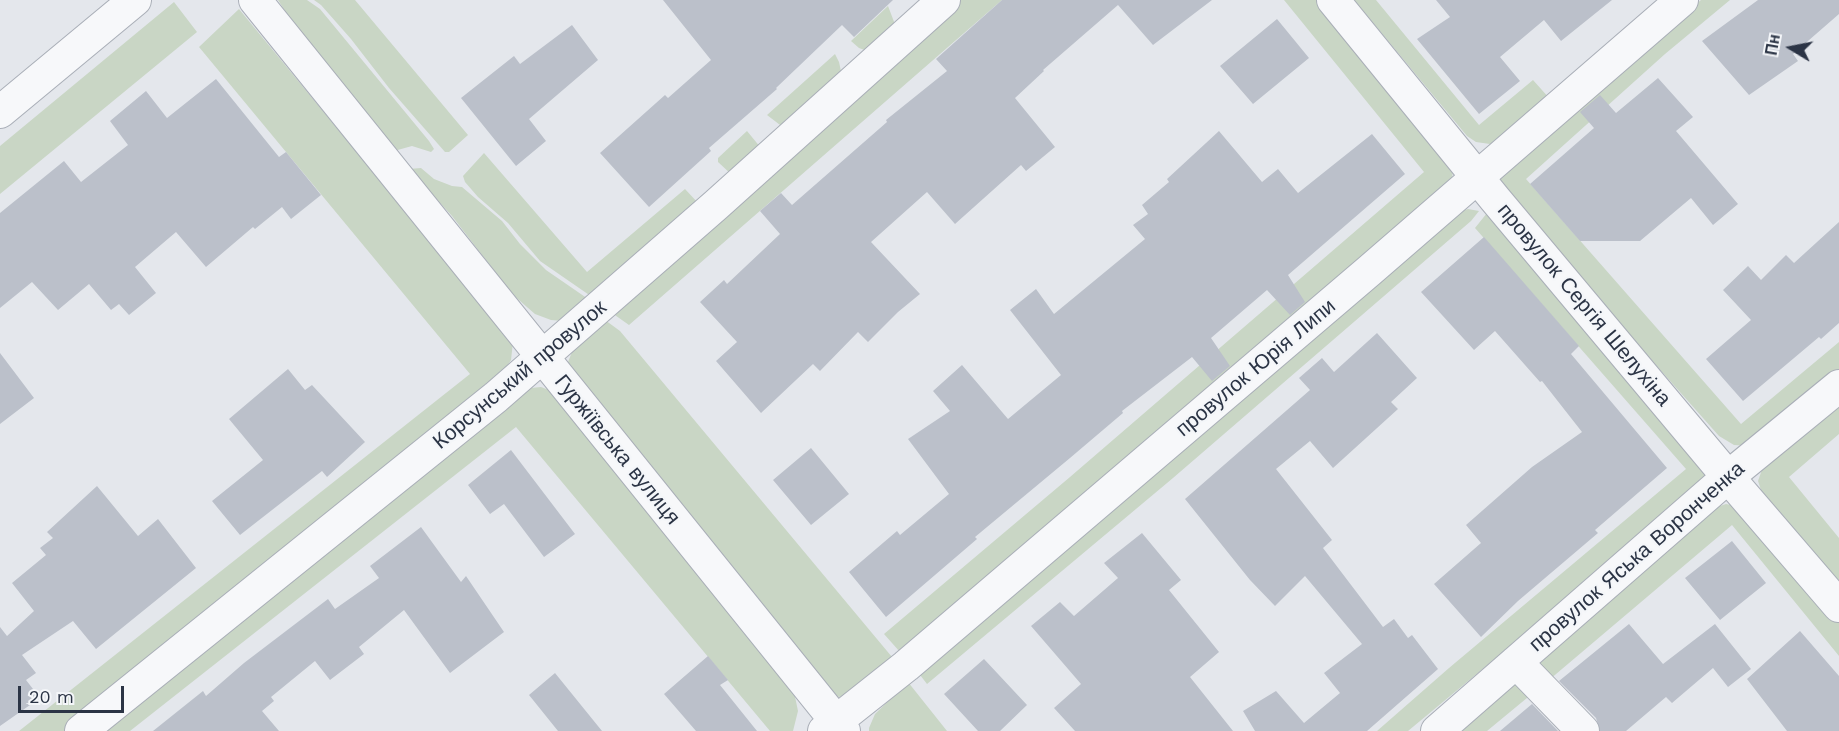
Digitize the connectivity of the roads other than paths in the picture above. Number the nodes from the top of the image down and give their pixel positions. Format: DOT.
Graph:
graph roads {
  1 [pos="135,0"];
  2 [pos="255,0"];
  3 [pos="944,0"];
  4 [pos="1333,0"];
  5 [pos="1682,0"];
  6 [pos="0,112"];
  7 [pos="1477,177"];
  8 [pos="543,357"];
  9 [pos="1839,386"];
  10 [pos="1728,477"];
  11 [pos="1839,606"];
  12 [pos="1516,662"];
  13 [pos="835,728"];
  14 [pos="81,731"];
  15 [pos="1437,731"];
  16 [pos="1583,731"];
  1 -- 6 [label="street"];
  2 -- 8 [label="street, Гуржіївська вулиця"];
  3 -- 8 [label="street, Корсунський провулок"];
  4 -- 7 [label="street, провулок Сергія Шелухіна"];
  5 -- 7 [label="street, провулок Юрія Липи"];
  7 -- 10 [label="street, провулок Сергія Шелухіна"];
  7 -- 13 [label="street, провулок Юрія Липи"];
  8 -- 13 [label="street, Гуржіївська вулиця"];
  8 -- 14 [label="street, Корсунський провулок"];
  9 -- 10 [label="street, провулок Яська Воронченка"];
  10 -- 11 [label="street, провулок Сергія Шелухіна"];
  10 -- 12 [label="street, провулок Яська Воронченка"];
  12 -- 15 [label="street, провулок Яська Воронченка"];
  12 -- 16 [label="street"];
}
